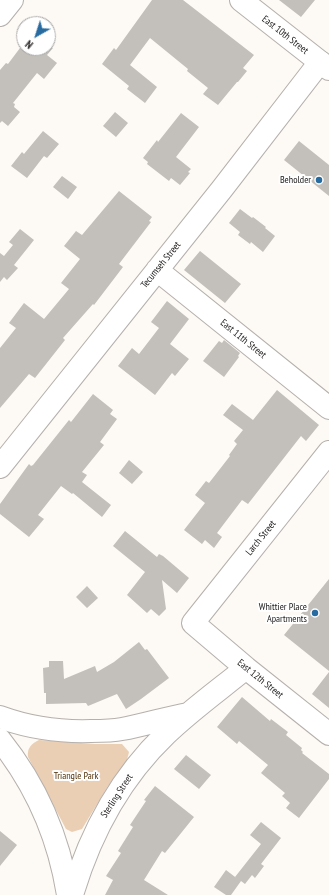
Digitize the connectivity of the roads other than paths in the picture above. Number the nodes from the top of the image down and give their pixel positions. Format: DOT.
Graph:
graph roads {
  1 [pos="12,0"];
  2 [pos="241,0"];
  3 [pos="0,15"];
  4 [pos="325,66"];
  5 [pos="157,270"];
  6 [pos="329,408"];
  7 [pos="329,452"];
  8 [pos="0,467"];
  9 [pos="193,623"];
  10 [pos="246,668"];
  11 [pos="189,713"];
  12 [pos="0,717"];
  13 [pos="329,734"];
  14 [pos="0,740"];
  15 [pos="68,895"];
  16 [pos="72,895"];
  1 -- 3 [label="street"];
  2 -- 4 [label="street, East 10th Street"];
  4 -- 5 [label="street, Tecumseh Street"];
  5 -- 6 [label="street, East 11th Street"];
  5 -- 8 [label="street, Tecumseh Street"];
  7 -- 9 [label="street, Larch Street"];
  9 -- 10 [label="street, East 12th Street"];
  10 -- 11 [label="street, Sterling Street"];
  10 -- 13 [label="street, East 12th Street"];
  11 -- 12 [label="street, Sterling Street"];
  11 -- 16 [label="street, Sterling Street"];
  14 -- 15 [label="street"];
}
